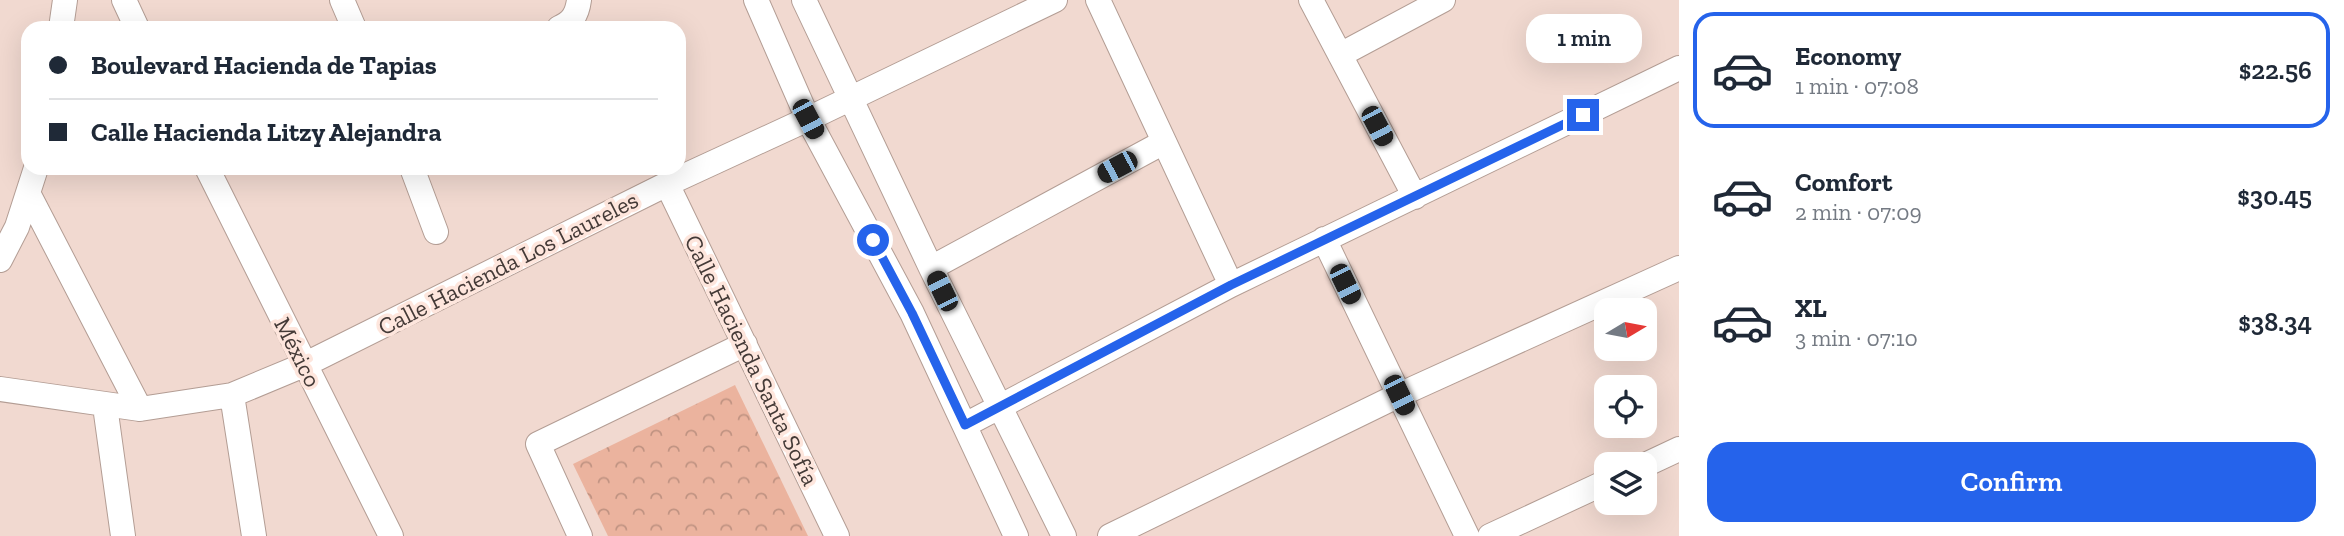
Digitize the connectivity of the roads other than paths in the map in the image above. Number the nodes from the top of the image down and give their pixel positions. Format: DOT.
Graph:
graph roads {
  1 [pos="65,0"];
  2 [pos="124,0"];
  3 [pos="342,0"];
  4 [pos="579,0"];
  5 [pos="757,0"];
  6 [pos="804,0"];
  7 [pos="1055,0"];
  8 [pos="1098,0"];
  9 [pos="1311,0"];
  10 [pos="1443,0"];
  11 [pos="62,21"];
  12 [pos="134,21"];
  13 [pos="351,21"];
  14 [pos="571,21"];
  15 [pos="1340,55"];
  16 [pos="1679,68"];
  17 [pos="849,98"];
  18 [pos="808,119"];
  19 [pos="1164,142"];
  20 [pos="34,175"];
  21 [pos="210,175"];
  22 [pos="415,175"];
  23 [pos="667,184"];
  24 [pos="28,193"];
  25 [pos="1415,197"];
  26 [pos="436,232"];
  27 [pos="1324,239"];
  28 [pos="0,260"];
  29 [pos="931,268"];
  30 [pos="1679,268"];
  31 [pos="1231,285"];
  32 [pos="745,344"];
  33 [pos="304,365"];
  34 [pos="0,389"];
  35 [pos="1399,395"];
  36 [pos="232,396"];
  37 [pos="105,406"];
  38 [pos="999,407"];
  39 [pos="140,409"];
  40 [pos="965,425"];
  41 [pos="1679,449"];
  42 [pos="1657,459"];
  43 [pos="1594,488"];
  44 [pos="123,536"];
  45 [pos="254,536"];
  46 [pos="391,536"];
  47 [pos="580,536"];
  48 [pos="836,536"];
  49 [pos="1016,536"];
  50 [pos="1064,536"];
  51 [pos="1110,536"];
  52 [pos="1467,536"];
  53 [pos="1490,536"];
  1 -- 11 [label="street"];
  2 -- 12 [label="street"];
  3 -- 13 [label="street"];
  4 -- 14 [label="street"];
  5 -- 18 [label="street"];
  6 -- 17 [label="street"];
  7 -- 17 [label="street, Calle Hacienda Los Laureles"];
  8 -- 19 [label="street"];
  9 -- 15 [label="street"];
  10 -- 15 [label="street"];
  15 -- 25 [label="street"];
  16 -- 25 [label="street"];
  17 -- 18 [label="street, Calle Hacienda Los Laureles"];
  17 -- 29 [label="street"];
  18 -- 23 [label="street, Calle Hacienda Los Laureles"];
  18 -- 40 [label="street"];
  19 -- 29 [label="street"];
  19 -- 31 [label="street"];
  20 -- 24 [label="street"];
  21 -- 33 [label="street, México"];
  22 -- 26 [label="street"];
  23 -- 32 [label="street, Calle Hacienda Santa Sofía"];
  23 -- 33 [label="street, Calle Hacienda Los Laureles"];
  24 -- 28 [label="street"];
  24 -- 39 [label="street"];
  25 -- 27 [label="street"];
  27 -- 31 [label="street"];
  27 -- 35 [label="street"];
  29 -- 38 [label="street"];
  30 -- 35 [label="street"];
  31 -- 38 [label="street"];
  32 -- 47 [label="street"];
  32 -- 48 [label="street, Calle Hacienda Santa Sofía"];
  33 -- 36 [label="street, Calle Hacienda Los Laureles"];
  33 -- 46 [label="street, México"];
  34 -- 37 [label="street, Calle Hacienda Los Laureles"];
  35 -- 51 [label="street"];
  35 -- 52 [label="street"];
  36 -- 39 [label="street, Calle Hacienda Los Laureles"];
  36 -- 45 [label="street"];
  37 -- 39 [label="street, Calle Hacienda Los Laureles"];
  37 -- 44 [label="street"];
  38 -- 40 [label="street"];
  38 -- 50 [label="street"];
  40 -- 49 [label="street"];
  41 -- 42 [label="street"];
  43 -- 53 [label="street"];
}
